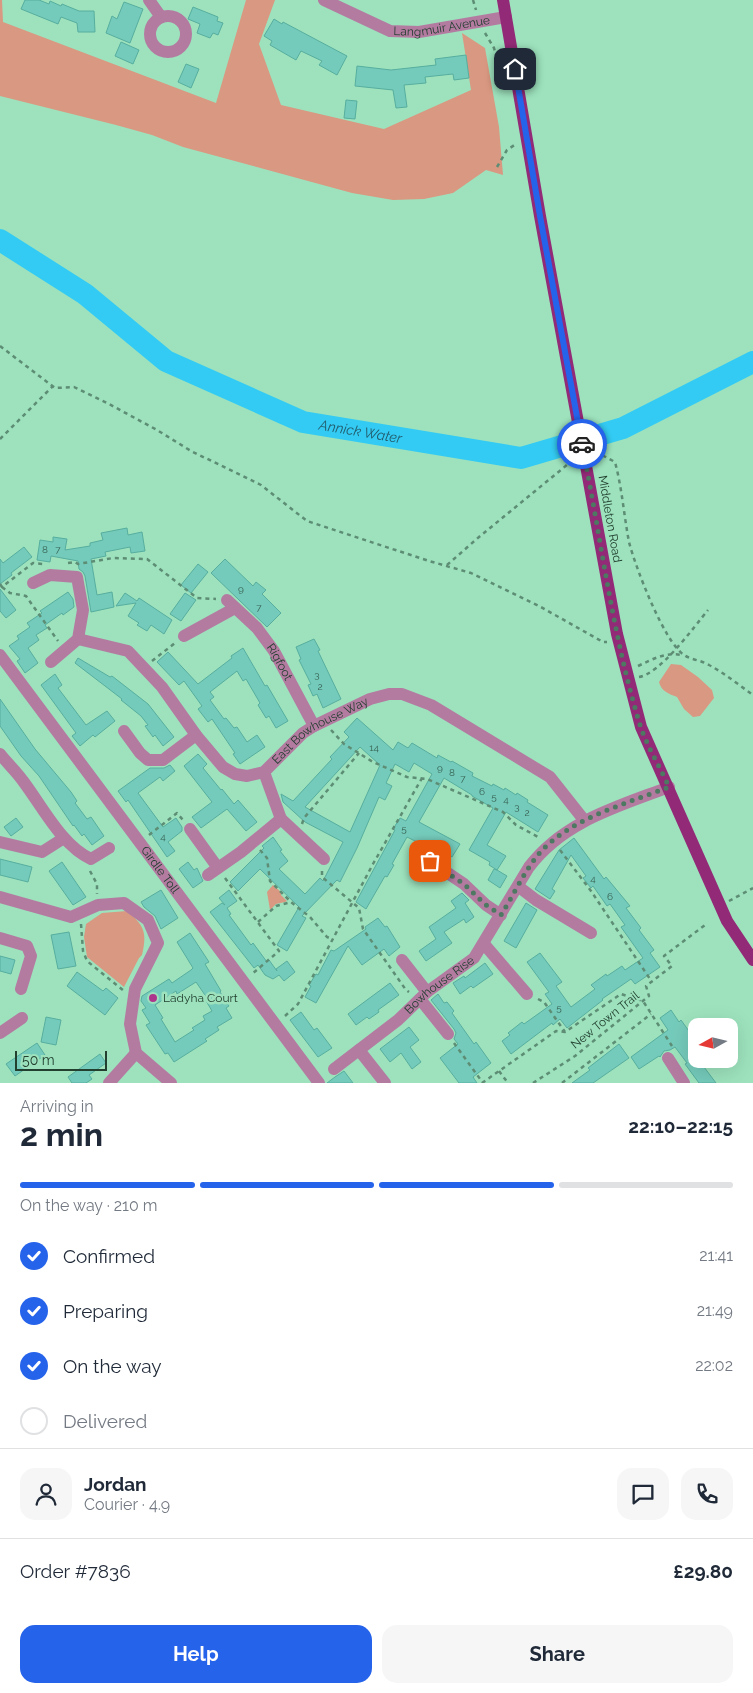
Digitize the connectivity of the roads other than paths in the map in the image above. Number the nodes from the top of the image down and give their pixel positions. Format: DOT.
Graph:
graph roads {
  1 [pos="149,0"];
  2 [pos="324,0"];
  3 [pos="503,0"];
  4 [pos="161,17"];
  5 [pos="506,17"];
  6 [pos="33,583"];
  7 [pos="184,636"];
  8 [pos="78,639"];
  9 [pos="0,655"];
  10 [pos="51,662"];
  11 [pos="319,723"];
  12 [pos="124,731"];
  13 [pos="196,735"];
  14 [pos="0,754"];
  15 [pos="264,772"];
  16 [pos="669,787"];
  17 [pos="281,819"];
  18 [pos="584,820"];
  19 [pos="190,829"];
  20 [pos="64,838"];
  21 [pos="0,842"];
  22 [pos="109,848"];
  23 [pos="418,853"];
  24 [pos="324,859"];
  25 [pos="518,887"];
  26 [pos="0,897"];
  27 [pos="501,915"];
  28 [pos="591,933"];
  29 [pos="0,938"];
  30 [pos="484,944"];
  31 [pos="402,960"];
  32 [pos="753,960"];
  33 [pos="21,989"];
  34 [pos="527,994"];
  35 [pos="424,995"];
  36 [pos="22,1018"];
  37 [pos="0,1033"];
  38 [pos="448,1034"];
  39 [pos="359,1050"];
  40 [pos="136,1053"];
  41 [pos="671,1055"];
  42 [pos="334,1069"];
  43 [pos="109,1083"];
  44 [pos="171,1083"];
  45 [pos="319,1083"];
  46 [pos="385,1083"];
  47 [pos="684,1083"];
  1 -- 4 [label="street"];
  2 -- 5 [label="street, Langmuir Avenue"];
  3 -- 5 [label="main road, Middleton Road"];
  5 -- 16 [label="main road, Middleton Road"];
  6 -- 8 [label="street"];
  7 -- 11 [label="street, Rigfoot"];
  8 -- 10 [label="street"];
  8 -- 13 [label="street, East Bowhouse Way"];
  9 -- 45 [label="street, Girdle Toll"];
  11 -- 15 [label="street, East Bowhouse Way"];
  11 -- 18 [label="street, East Bowhouse Way"];
  12 -- 13 [label="street"];
  13 -- 15 [label="street, East Bowhouse Way"];
  14 -- 20 [label="street"];
  15 -- 17 [label="street"];
  16 -- 18 [label="street, Bowhouse Rise"];
  16 -- 32 [label="main road, Middleton Road"];
  17 -- 19 [label="street"];
  17 -- 24 [label="street"];
  18 -- 25 [label="street, Bowhouse Rise"];
  20 -- 21 [label="street"];
  20 -- 22 [label="street"];
  23 -- 27 [label="street"];
  25 -- 27 [label="street, Bowhouse Rise"];
  25 -- 28 [label="street"];
  26 -- 40 [label="street"];
  27 -- 30 [label="street, Bowhouse Rise"];
  29 -- 33 [label="street"];
  30 -- 34 [label="street"];
  30 -- 35 [label="street, Bowhouse Rise"];
  31 -- 35 [label="street"];
  35 -- 38 [label="street"];
  35 -- 39 [label="street, Bowhouse Rise"];
  36 -- 37 [label="street"];
  39 -- 42 [label="street, Bowhouse Rise"];
  39 -- 46 [label="street"];
  40 -- 43 [label="street"];
  40 -- 44 [label="street"];
  41 -- 47 [label="street"];
}
